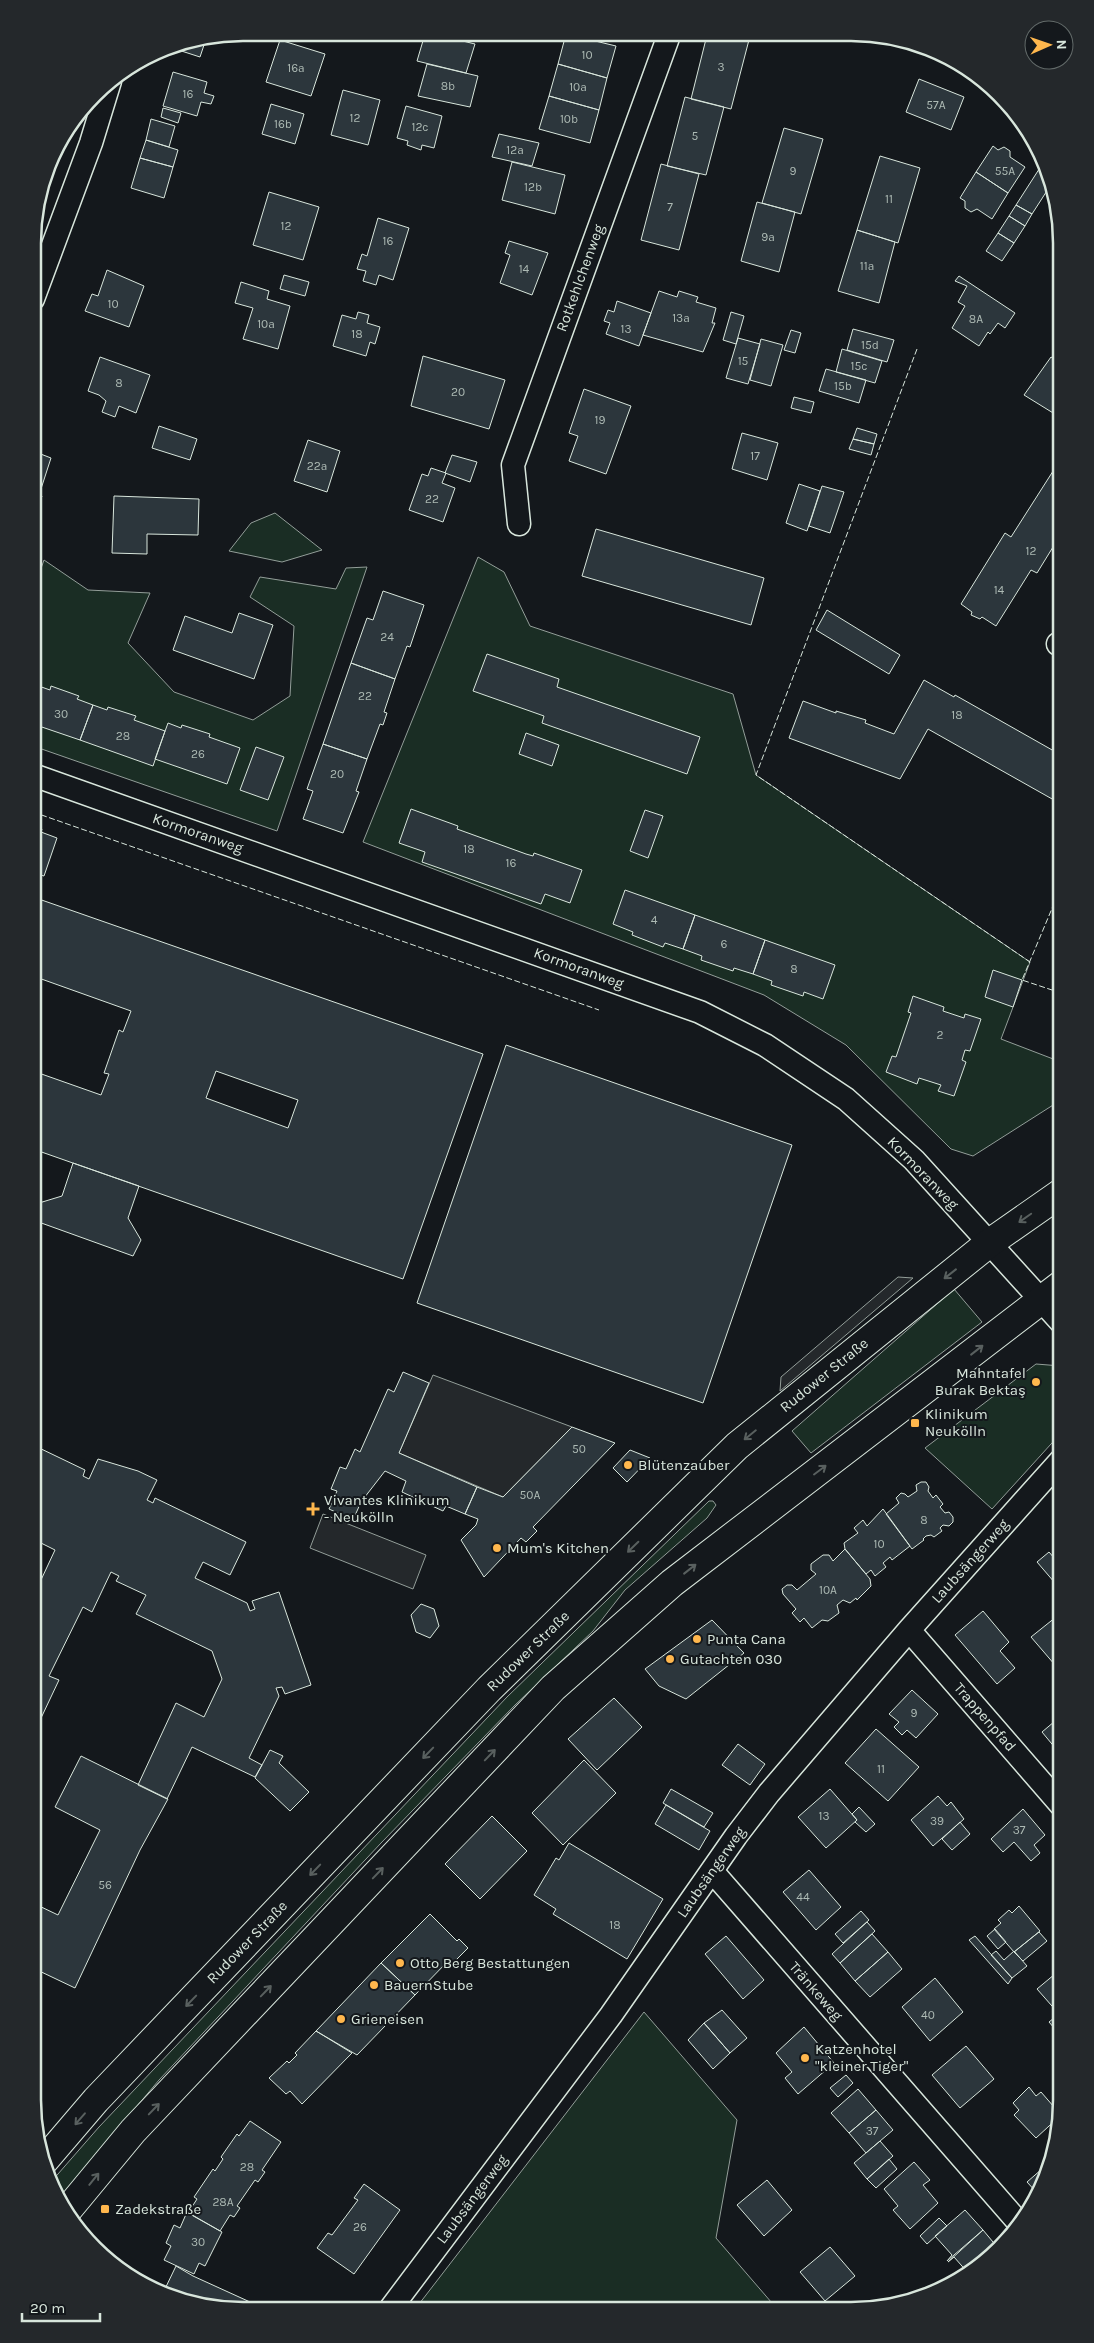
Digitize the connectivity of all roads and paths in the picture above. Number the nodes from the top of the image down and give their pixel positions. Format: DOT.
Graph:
graph roads {
  1 [pos="667,41"];
  2 [pos="105,96"];
  3 [pos="41,277"];
  4 [pos="520,524"];
  5 [pos="41,778"];
  6 [pos="1053,1199"];
  7 [pos="988,1244"];
  8 [pos="1051,1293"];
  9 [pos="1053,1469"];
  10 [pos="909,1630"];
  11 [pos="1053,1796"];
  12 [pos="712,1871"];
  13 [pos="49,2155"];
  14 [pos="71,2206"];
  15 [pos="1015,2218"];
  16 [pos="396,2302"];
  1 -- 4 [label="street, Rotkehlchenweg"];
  2 -- 3 [label="street"];
  5 -- 7 [label="street, Kormoranweg"];
  6 -- 7 [label="main road, Rudower Straße, one-way"];
  7 -- 8 [label="street, Kormoranweg"];
  7 -- 13 [label="main road, Rudower Straße, one-way"];
  14 -- 8 [label="main road, one-way"];
  9 -- 10 [label="street, Laubsängerweg"];
  10 -- 11 [label="street, Trappenpfad"];
  10 -- 12 [label="street, Laubsängerweg"];
  12 -- 15 [label="street, Tränkeweg"];
  12 -- 16 [label="street, Laubsängerweg"];
}
